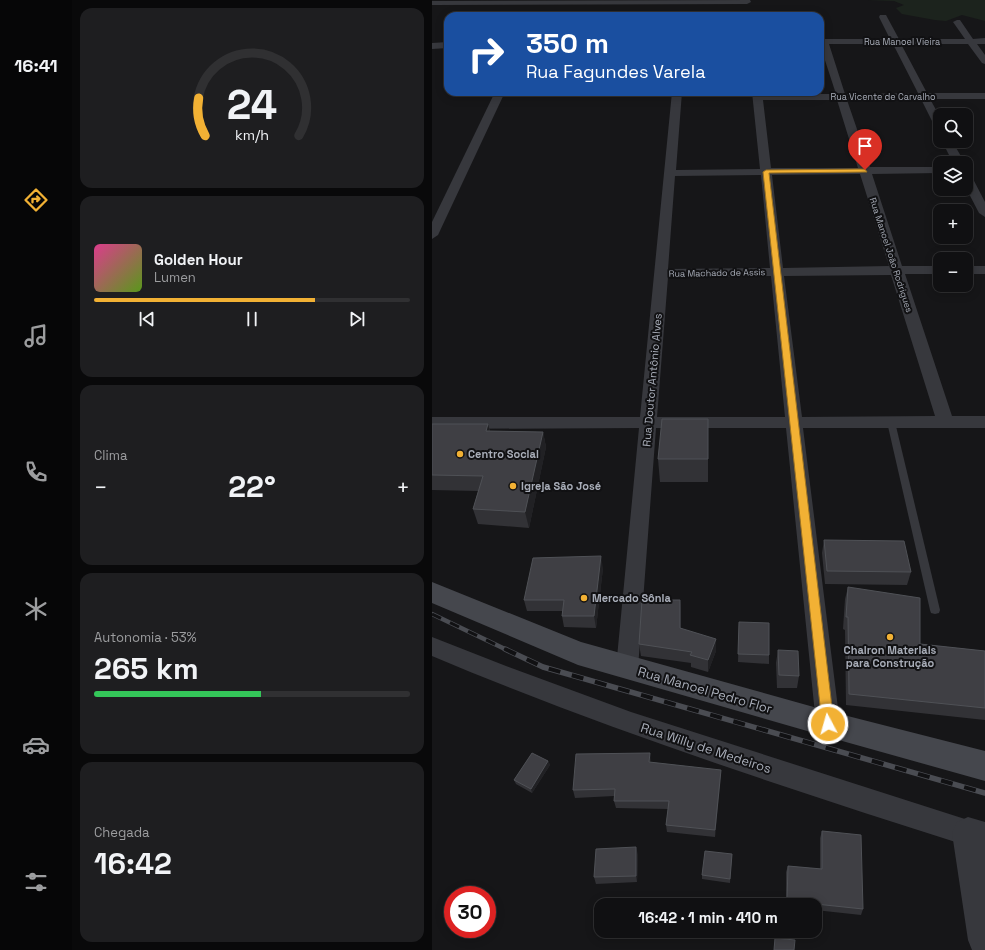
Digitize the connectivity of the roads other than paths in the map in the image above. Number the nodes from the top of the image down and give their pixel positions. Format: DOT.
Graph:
graph roads {
  1 [pos="432,3"];
  2 [pos="479,4"];
  3 [pos="542,4"];
  4 [pos="747,4"];
  5 [pos="883,17"];
  6 [pos="957,22"];
  7 [pos="971,41"];
  8 [pos="985,41"];
  9 [pos="824,42"];
  10 [pos="896,42"];
  11 [pos="432,46"];
  12 [pos="444,46"];
  13 [pos="824,48"];
  14 [pos="985,61"];
  15 [pos="498,96"];
  16 [pos="677,96"];
  17 [pos="757,96"];
  18 [pos="813,96"];
  19 [pos="985,96"];
  20 [pos="841,97"];
  21 [pos="924,97"];
  22 [pos="933,114"];
  23 [pos="865,170"];
  24 [pos="933,170"];
  25 [pos="766,172"];
  26 [pos="670,173"];
  27 [pos="973,190"];
  28 [pos="985,213"];
  29 [pos="432,235"];
  30 [pos="933,270"];
  31 [pos="973,270"];
  32 [pos="985,270"];
  33 [pos="897,271"];
  34 [pos="777,272"];
  35 [pos="662,273"];
  36 [pos="649,422"];
  37 [pos="794,422"];
  38 [pos="891,422"];
  39 [pos="944,422"];
  40 [pos="985,422"];
  41 [pos="432,423"];
  42 [pos="432,592"];
  43 [pos="935,610"];
  44 [pos="432,646"];
  45 [pos="627,668"];
  46 [pos="828,724"];
  47 [pos="985,766"];
  48 [pos="976,835"];
  49 [pos="985,940"];
  1 -- 2 [label="street"];
  2 -- 3 [label="street"];
  3 -- 4 [label="street"];
  5 -- 10 [label="street"];
  6 -- 7 [label="street"];
  7 -- 8 [label="street, Rua Manoel Vieira"];
  7 -- 10 [label="street, Rua Manoel Vieira"];
  7 -- 14 [label="street"];
  9 -- 10 [label="street, Rua Manoel Vieira"];
  10 -- 21 [label="street"];
  11 -- 12 [label="street"];
  13 -- 20 [label="street, Rua Manoel João Rodrigues"];
  15 -- 29 [label="street"];
  16 -- 26 [label="street, Rua Doutor Antônio Alves"];
  17 -- 25 [label="street"];
  18 -- 20 [label="street, Rua Vicente de Carvalho"];
  19 -- 21 [label="street, Rua Vicente de Carvalho"];
  20 -- 21 [label="street, Rua Vicente de Carvalho"];
  20 -- 23 [label="street, Rua Manoel João Rodrigues"];
  21 -- 22 [label="street"];
  23 -- 24 [label="street"];
  23 -- 25 [label="street"];
  23 -- 33 [label="street, Rua Manoel João Rodrigues"];
  25 -- 26 [label="street"];
  25 -- 34 [label="street"];
  26 -- 35 [label="street, Rua Doutor Antônio Alves"];
  27 -- 28 [label="street"];
  30 -- 33 [label="street, Rua Machado de Assis"];
  31 -- 32 [label="street"];
  33 -- 34 [label="street, Rua Machado de Assis"];
  33 -- 39 [label="street, Rua Manoel João Rodrigues"];
  34 -- 35 [label="street, Rua Machado de Assis"];
  34 -- 37 [label="street"];
  35 -- 36 [label="street, Rua Doutor Antônio Alves"];
  36 -- 37 [label="street"];
  36 -- 41 [label="street"];
  36 -- 45 [label="street, Rua Doutor Antônio Alves"];
  37 -- 38 [label="street"];
  37 -- 46 [label="street"];
  38 -- 39 [label="street"];
  38 -- 43 [label="lane"];
  39 -- 40 [label="street"];
  42 -- 45 [label="main road, Rua Manoel Pedro Flor"];
  44 -- 48 [label="street, Rua Willy de Medeiros"];
  45 -- 46 [label="main road, Rua Manoel Pedro Flor"];
  46 -- 47 [label="main road, Rua Manoel Pedro Flor"];
  48 -- 49 [label="street"];
}
